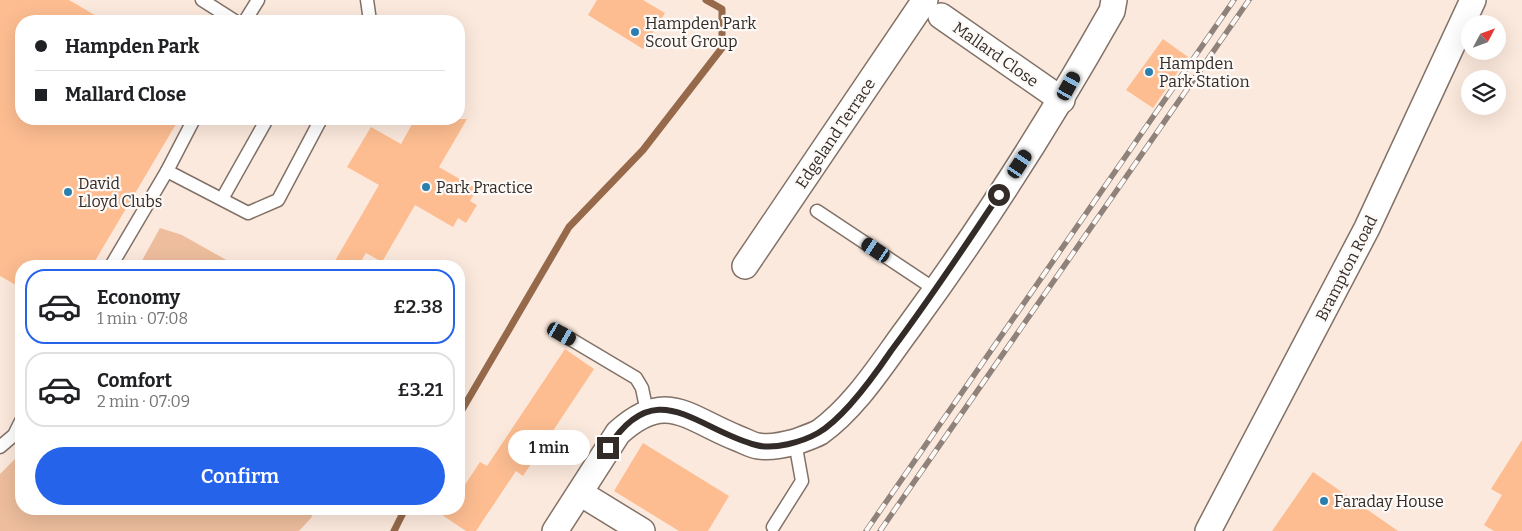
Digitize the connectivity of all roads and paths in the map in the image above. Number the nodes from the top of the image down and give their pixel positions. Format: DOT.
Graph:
graph roads {
  1 [pos="202,0"];
  2 [pos="258,0"];
  3 [pos="367,0"];
  4 [pos="1114,0"];
  5 [pos="1473,0"];
  6 [pos="933,8"];
  7 [pos="226,15"];
  8 [pos="249,15"];
  9 [pos="369,15"];
  10 [pos="1062,100"];
  11 [pos="191,125"];
  12 [pos="264,125"];
  13 [pos="318,125"];
  14 [pos="167,171"];
  15 [pos="222,199"];
  16 [pos="817,211"];
  17 [pos="115,260"];
  18 [pos="745,266"];
  19 [pos="936,290"];
  20 [pos="562,334"];
  21 [pos="647,412"];
  22 [pos="15,433"];
  23 [pos="795,442"];
  24 [pos="0,447"];
  25 [pos="580,493"];
  26 [pos="773,527"];
  27 [pos="555,531"];
  28 [pos="642,531"];
  29 [pos="1208,531"];
  1 -- 7 [label="lane"];
  2 -- 8 [label="lane"];
  3 -- 9 [label="lane"];
  4 -- 10 [label="street"];
  5 -- 29 [label="street, Brampton Road"];
  6 -- 10 [label="street, Mallard Close"];
  6 -- 18 [label="street, Edgeland Terrace"];
  10 -- 19 [label="street"];
  11 -- 14 [label="lane"];
  12 -- 15 [label="lane"];
  13 -- 15 [label="lane"];
  14 -- 15 [label="lane"];
  14 -- 17 [label="lane"];
  16 -- 19 [label="lane"];
  19 -- 23 [label="street"];
  20 -- 21 [label="lane"];
  21 -- 23 [label="street"];
  21 -- 25 [label="street"];
  22 -- 24 [label="lane"];
  23 -- 26 [label="lane"];
  25 -- 27 [label="street"];
  25 -- 28 [label="street"];
}
